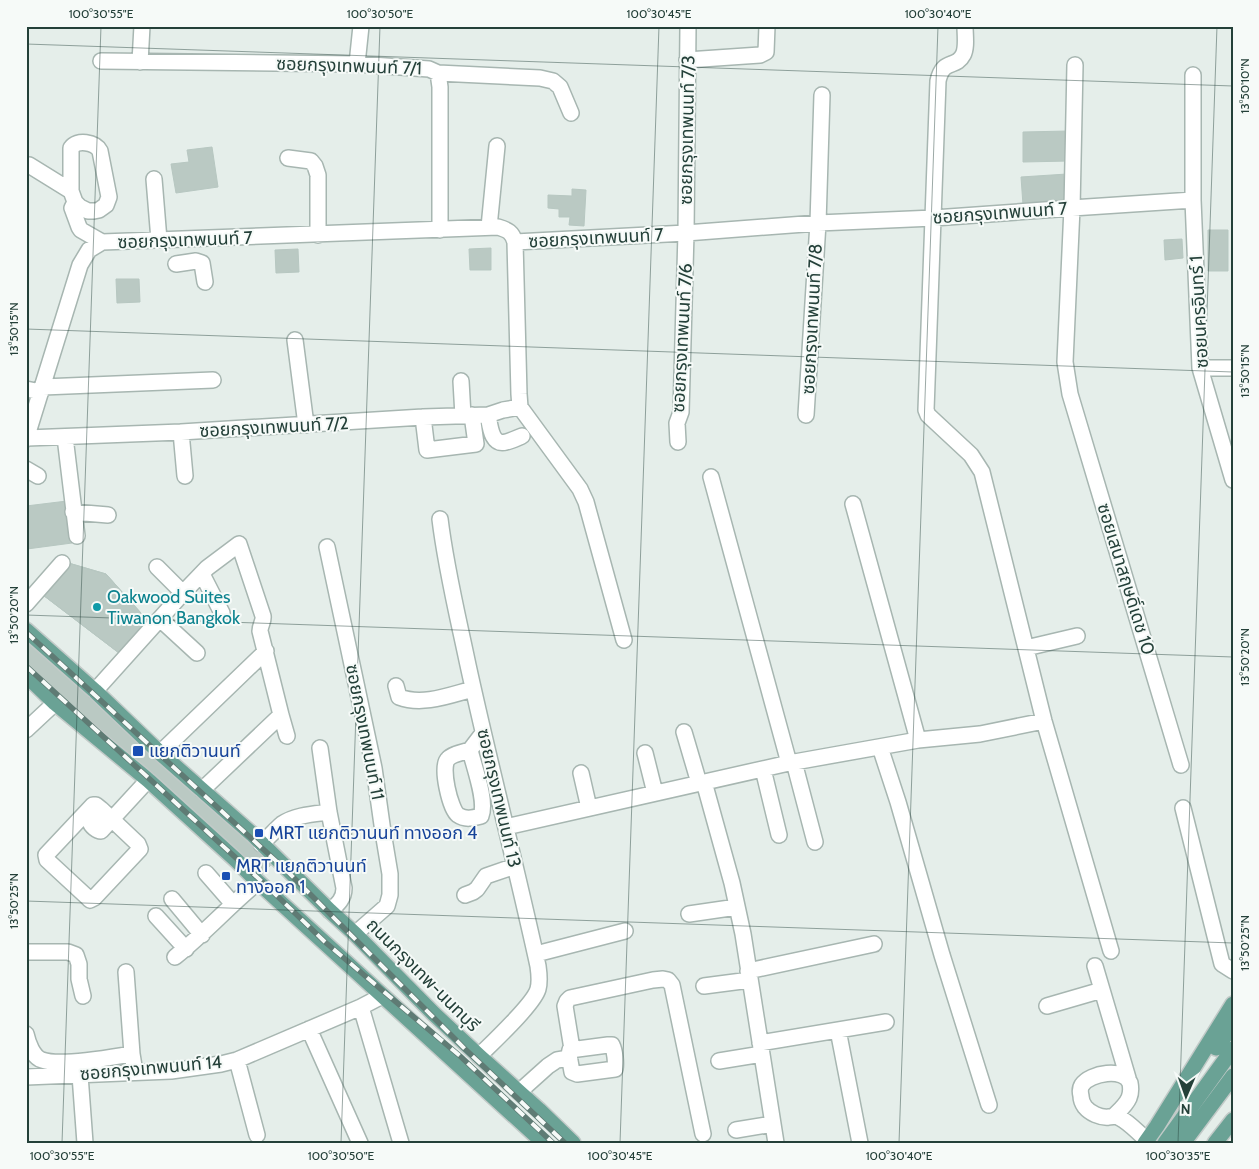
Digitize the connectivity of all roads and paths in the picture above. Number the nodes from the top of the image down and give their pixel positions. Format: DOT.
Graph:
graph roads {
  1 [pos="142,26"];
  2 [pos="361,26"];
  3 [pos="688,26"];
  4 [pos="767,26"];
  5 [pos="965,26"];
  6 [pos="687,60"];
  7 [pos="101,61"];
  8 [pos="140,62"];
  9 [pos="356,64"];
  10 [pos="1075,65"];
  11 [pos="438,72"];
  12 [pos="1193,75"];
  13 [pos="822,95"];
  14 [pos="571,113"];
  15 [pos="496,146"];
  16 [pos="288,158"];
  17 [pos="29,165"];
  18 [pos="154,179"];
  19 [pos="1193,200"];
  20 [pos="1072,208"];
  21 [pos="934,218"];
  22 [pos="818,223"];
  23 [pos="489,227"];
  24 [pos="440,230"];
  25 [pos="686,233"];
  26 [pos="318,235"];
  27 [pos="200,239"];
  28 [pos="159,240"];
  29 [pos="102,242"];
  30 [pos="515,242"];
  31 [pos="202,262"];
  32 [pos="176,264"];
  33 [pos="205,282"];
  34 [pos="295,340"];
  35 [pos="1200,368"];
  36 [pos="1233,368"];
  37 [pos="213,380"];
  38 [pos="461,380"];
  39 [pos="37,389"];
  40 [pos="520,407"];
  41 [pos="468,415"];
  42 [pos="488,415"];
  43 [pos="806,415"];
  44 [pos="423,418"];
  45 [pos="306,425"];
  46 [pos="180,432"];
  47 [pos="522,436"];
  48 [pos="65,437"];
  49 [pos="27,438"];
  50 [pos="678,442"];
  51 [pos="185,476"];
  52 [pos="711,477"];
  53 [pos="1233,480"];
  54 [pos="853,504"];
  55 [pos="73,512"];
  56 [pos="108,515"];
  57 [pos="440,520"];
  58 [pos="77,536"];
  59 [pos="327,547"];
  60 [pos="62,563"];
  61 [pos="157,567"];
  62 [pos="202,574"];
  63 [pos="183,593"];
  64 [pos="26,604"];
  65 [pos="222,613"];
  66 [pos="160,619"];
  67 [pos="26,630"];
  68 [pos="1077,636"];
  69 [pos="624,640"];
  70 [pos="1026,648"];
  71 [pos="266,651"];
  72 [pos="197,653"];
  73 [pos="26,675"];
  74 [pos="396,686"];
  75 [pos="473,689"];
  76 [pos="95,691"];
  77 [pos="55,703"];
  78 [pos="281,715"];
  79 [pos="1044,722"];
  80 [pos="26,730"];
  81 [pos="684,732"];
  82 [pos="483,733"];
  83 [pos="287,736"];
  84 [pos="918,740"];
  85 [pos="880,747"];
  86 [pos="320,748"];
  87 [pos="470,750"];
  88 [pos="160,753"];
  89 [pos="645,753"];
  90 [pos="792,762"];
  91 [pos="1181,764"];
  92 [pos="762,769"];
  93 [pos="581,773"];
  94 [pos="148,780"];
  95 [pos="701,783"];
  96 [pos="202,790"];
  97 [pos="654,793"];
  98 [pos="588,808"];
  99 [pos="1183,808"];
  100 [pos="329,812"];
  101 [pos="107,814"];
  102 [pos="506,827"];
  103 [pos="779,835"];
  104 [pos="815,842"];
  105 [pos="261,844"];
  106 [pos="515,866"];
  107 [pos="206,873"];
  108 [pos="258,882"];
  109 [pos="465,895"];
  110 [pos="172,899"];
  111 [pos="233,904"];
  112 [pos="737,906"];
  113 [pos="330,912"];
  114 [pos="689,914"];
  115 [pos="156,916"];
  116 [pos="625,931"];
  117 [pos="355,934"];
  118 [pos="202,935"];
  119 [pos="874,944"];
  120 [pos="1111,951"];
  121 [pos="26,952"];
  122 [pos="536,954"];
  123 [pos="1095,966"];
  124 [pos="126,972"];
  125 [pos="1233,972"];
  126 [pos="749,976"];
  127 [pos="704,986"];
  128 [pos="1102,990"];
  129 [pos="83,996"];
  130 [pos="382,996"];
  131 [pos="1233,1004"];
  132 [pos="1047,1006"];
  133 [pos="361,1007"];
  134 [pos="886,1022"];
  135 [pos="1233,1025"];
  136 [pos="309,1029"];
  137 [pos="838,1030"];
  138 [pos="26,1034"];
  139 [pos="761,1049"];
  140 [pos="1233,1049"];
  141 [pos="132,1054"];
  142 [pos="479,1056"];
  143 [pos="237,1060"];
  144 [pos="719,1061"];
  145 [pos="136,1072"];
  146 [pos="80,1075"];
  147 [pos="1233,1076"];
  148 [pos="26,1078"];
  149 [pos="1128,1078"];
  150 [pos="519,1092"];
  151 [pos="1206,1099"];
  152 [pos="989,1105"];
  153 [pos="1167,1109"];
  154 [pos="1114,1116"];
  155 [pos="1232,1121"];
  156 [pos="773,1124"];
  157 [pos="736,1130"];
  158 [pos="703,1134"];
  159 [pos="257,1135"];
  160 [pos="1146,1142"];
  161 [pos="85,1143"];
  162 [pos="360,1143"];
  163 [pos="401,1143"];
  164 [pos="544,1143"];
  165 [pos="573,1143"];
  166 [pos="776,1143"];
  167 [pos="860,1143"];
  168 [pos="1164,1143"];
  169 [pos="1183,1143"];
  170 [pos="1215,1143"];
  1 -- 8 [label="street"];
  2 -- 9 [label="street"];
  3 -- 6 [label="street, ซอยกรุงเทพนนท์ 7/3"];
  4 -- 6 [label="street"];
  5 -- 21 [label="street"];
  6 -- 25 [label="street, ซอยกรุงเทพนนท์ 7/3"];
  7 -- 8 [label="street, ซอยกรุงเทพนนท์ 7/1"];
  8 -- 9 [label="street, ซอยกรุงเทพนนท์ 7/1"];
  9 -- 11 [label="street, ซอยกรุงเทพนนท์ 7/1"];
  10 -- 20 [label="street, ซอยเสนาสฤษดิ์เดช 10"];
  11 -- 14 [label="street"];
  11 -- 24 [label="street, ซอยกรุงเทพนนท์ 7/1"];
  12 -- 19 [label="street, ซอยนครอินทร์ 1"];
  13 -- 22 [label="street, ซอยกรุงเทพนนท์ 7/8"];
  15 -- 23 [label="street"];
  16 -- 26 [label="street"];
  17 -- 29 [label="street"];
  18 -- 28 [label="street"];
  19 -- 20 [label="street, ซอยกรุงเทพนนท์ 7"];
  19 -- 35 [label="street, ซอยนครอินทร์ 1"];
  20 -- 21 [label="street, ซอยกรุงเทพนนท์ 7"];
  20 -- 91 [label="street, ซอยเสนาสฤษดิ์เดช 10"];
  21 -- 22 [label="street, ซอยกรุงเทพนนท์ 7"];
  21 -- 70 [label="street"];
  22 -- 25 [label="street, ซอยกรุงเทพนนท์ 7"];
  22 -- 43 [label="street, ซอยกรุงเทพนนท์ 7/8"];
  23 -- 24 [label="street, ซอยกรุงเทพนนท์ 7"];
  23 -- 30 [label="street, ซอยกรุงเทพนนท์ 7"];
  24 -- 26 [label="street, ซอยกรุงเทพนนท์ 7"];
  25 -- 30 [label="street, ซอยกรุงเทพนนท์ 7"];
  25 -- 50 [label="street, ซอยกรุงเทพนนท์ 7/6"];
  26 -- 27 [label="street, ซอยกรุงเทพนนท์ 7"];
  27 -- 28 [label="street, ซอยกรุงเทพนนท์ 7"];
  27 -- 31 [label="street"];
  28 -- 29 [label="street, ซอยกรุงเทพนนท์ 7"];
  29 -- 39 [label="street, ซอยกรุงเทพนนท์ 7"];
  30 -- 40 [label="street"];
  31 -- 32 [label="street"];
  31 -- 33 [label="street"];
  34 -- 45 [label="street"];
  35 -- 36 [label="street"];
  35 -- 53 [label="street, ซอยนครอินทร์ 1"];
  37 -- 39 [label="street"];
  38 -- 41 [label="street"];
  39 -- 49 [label="street, ซอยกรุงเทพนนท์ 7"];
  40 -- 42 [label="street, ซอยกรุงเทพนนท์ 7/2"];
  40 -- 69 [label="street"];
  41 -- 42 [label="street, ซอยกรุงเทพนนท์ 7/2"];
  41 -- 44 [label="street, ซอยกรุงเทพนนท์ 7/2"];
  41 -- 44 [label="street"];
  42 -- 47 [label="street"];
  44 -- 45 [label="street, ซอยกรุงเทพนนท์ 7/2"];
  45 -- 46 [label="street, ซอยกรุงเทพนนท์ 7/2"];
  46 -- 48 [label="street, ซอยกรุงเทพนนท์ 7/2"];
  46 -- 51 [label="street"];
  48 -- 49 [label="street, ซอยกรุงเทพนนท์ 7/2"];
  48 -- 55 [label="street"];
  52 -- 90 [label="street"];
  54 -- 84 [label="street"];
  55 -- 56 [label="street"];
  55 -- 58 [label="street"];
  57 -- 75 [label="street, ซอยกรุงเทพนนท์ 13"];
  59 -- 117 [label="street, ซอยกรุงเทพนนท์ 11"];
  60 -- 64 [label="street"];
  61 -- 63 [label="street"];
  62 -- 63 [label="street"];
  62 -- 65 [label="street"];
  62 -- 71 [label="street"];
  63 -- 66 [label="street"];
  66 -- 72 [label="street"];
  66 -- 76 [label="street"];
  67 -- 76 [label="main road, ถนนกรุงเทพ-นนทบุรี"];
  68 -- 70 [label="street"];
  70 -- 79 [label="street"];
  71 -- 78 [label="street"];
  71 -- 88 [label="street"];
  73 -- 77 [label="main road"];
  74 -- 75 [label="street"];
  75 -- 82 [label="street, ซอยกรุงเทพนนท์ 13"];
  76 -- 88 [label="main road, ถนนกรุงเทพ-นนทบุรี"];
  77 -- 80 [label="street"];
  77 -- 94 [label="main road"];
  78 -- 83 [label="street"];
  78 -- 96 [label="street"];
  79 -- 84 [label="street"];
  79 -- 120 [label="street"];
  81 -- 95 [label="street"];
  82 -- 87 [label="street"];
  82 -- 102 [label="street, ซอยกรุงเทพนนท์ 13"];
  84 -- 85 [label="street"];
  85 -- 90 [label="street"];
  85 -- 152 [label="street"];
  86 -- 100 [label="street"];
  88 -- 96 [label="main road, ถนนกรุงเทพ-นนทบุรี"];
  89 -- 97 [label="street"];
  90 -- 92 [label="street"];
  90 -- 104 [label="street"];
  92 -- 95 [label="street"];
  92 -- 103 [label="street"];
  93 -- 98 [label="street"];
  94 -- 101 [label="street"];
  94 -- 108 [label="main road"];
  95 -- 97 [label="street"];
  95 -- 112 [label="street"];
  96 -- 105 [label="main road, ถนนกรุงเทพ-นนทบุรี"];
  97 -- 98 [label="street"];
  98 -- 102 [label="street"];
  99 -- 125 [label="street"];
  100 -- 105 [label="street"];
  100 -- 113 [label="street"];
  101 -- 101 [label="street"];
  102 -- 106 [label="street, ซอยกรุงเทพนนท์ 13"];
  105 -- 113 [label="main road, ถนนกรุงเทพ-นนทบุรี"];
  106 -- 109 [label="street"];
  106 -- 122 [label="street, ซอยกรุงเทพนนท์ 13"];
  107 -- 111 [label="street"];
  108 -- 111 [label="street"];
  108 -- 130 [label="main road"];
  110 -- 118 [label="street"];
  111 -- 118 [label="street"];
  112 -- 114 [label="street"];
  112 -- 126 [label="street"];
  113 -- 117 [label="main road, ถนนกรุงเทพ-นนทบุรี"];
  115 -- 118 [label="street"];
  116 -- 122 [label="street"];
  117 -- 142 [label="main road, ถนนกรุงเทพ-นนทบุรี"];
  119 -- 126 [label="street"];
  121 -- 129 [label="street"];
  122 -- 142 [label="street, ซอยกรุงเทพนนท์ 13"];
  123 -- 128 [label="street"];
  124 -- 141 [label="street"];
  126 -- 127 [label="street"];
  126 -- 139 [label="street"];
  128 -- 132 [label="street"];
  128 -- 149 [label="street"];
  130 -- 133 [label="street, ซอยกรุงเทพนนท์ 14"];
  130 -- 164 [label="main road"];
  131 -- 153 [label="main road"];
  133 -- 136 [label="street, ซอยกรุงเทพนนท์ 14"];
  133 -- 163 [label="street"];
  134 -- 137 [label="street"];
  135 -- 153 [label="main road"];
  136 -- 143 [label="street, ซอยกรุงเทพนนท์ 14"];
  136 -- 162 [label="street"];
  137 -- 139 [label="street"];
  137 -- 167 [label="street"];
  138 -- 141 [label="street"];
  139 -- 144 [label="street"];
  139 -- 156 [label="street"];
  140 -- 151 [label="main road"];
  141 -- 145 [label="street"];
  142 -- 150 [label="main road, ถนนกรุงเทพ-นนทบุรี"];
  143 -- 145 [label="street, ซอยกรุงเทพนนท์ 14"];
  143 -- 159 [label="street"];
  145 -- 146 [label="street, ซอยกรุงเทพนนท์ 14"];
  146 -- 148 [label="street, ซอยกรุงเทพนนท์ 14"];
  146 -- 161 [label="street"];
  147 -- 151 [label="main road"];
  149 -- 154 [label="street"];
  149 -- 154 [label="street"];
  150 -- 158 [label="street"];
  150 -- 165 [label="main road, ถนนกรุงเทพ-นนทบุรี"];
  151 -- 168 [label="main road"];
  151 -- 169 [label="main road"];
  153 -- 160 [label="main road"];
  154 -- 160 [label="street"];
  155 -- 170 [label="main road"];
  156 -- 157 [label="street"];
  156 -- 166 [label="street"];
}
